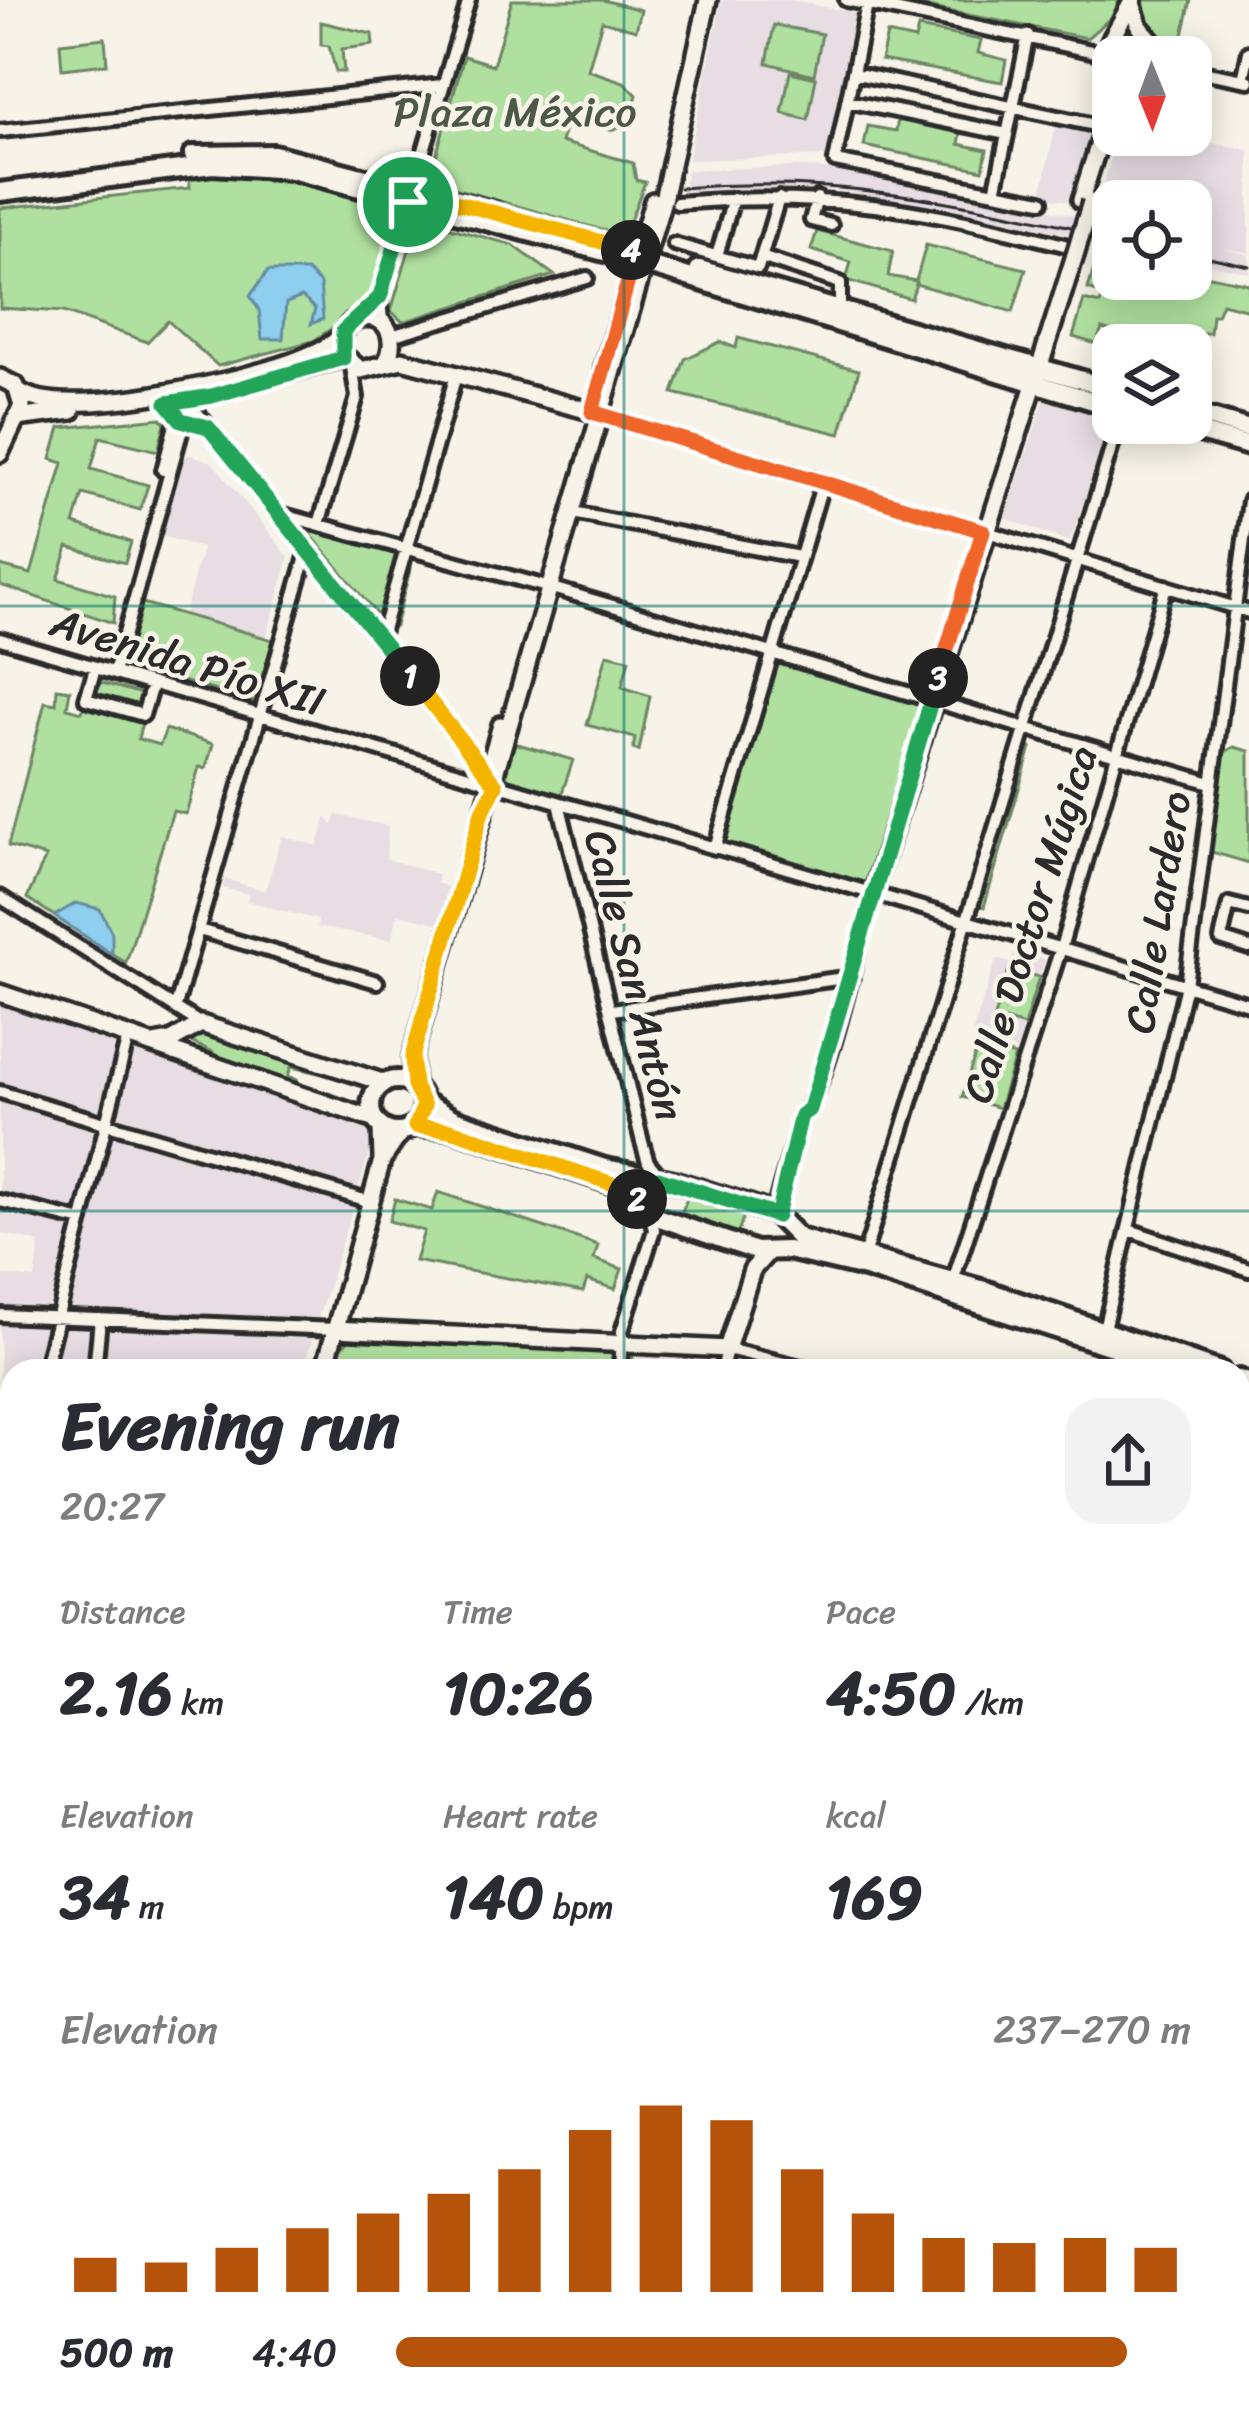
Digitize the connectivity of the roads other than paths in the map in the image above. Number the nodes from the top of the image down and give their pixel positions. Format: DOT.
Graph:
graph roads {
  1 [pos="469,0"];
  2 [pos="698,0"];
  3 [pos="708,0"];
  4 [pos="846,0"];
  5 [pos="868,2"];
  6 [pos="1133,2"];
  7 [pos="1130,27"];
  8 [pos="1028,35"];
  9 [pos="1123,36"];
  10 [pos="1150,36"];
  11 [pos="1092,48"];
  12 [pos="1249,52"];
  13 [pos="853,73"];
  14 [pos="1212,74"];
  15 [pos="1246,81"];
  16 [pos="443,86"];
  17 [pos="847,101"];
  18 [pos="1013,106"];
  19 [pos="1092,123"];
  20 [pos="0,131"];
  21 [pos="1007,134"];
  22 [pos="1099,156"];
  23 [pos="110,177"];
  24 [pos="0,192"];
  25 [pos="995,192"];
  26 [pos="409,196"];
  27 [pos="778,198"];
  28 [pos="817,198"];
  29 [pos="733,199"];
  30 [pos="1042,201"];
  31 [pos="677,203"];
  32 [pos="831,225"];
  33 [pos="674,244"];
  34 [pos="1071,247"];
  35 [pos="717,256"];
  36 [pos="641,261"];
  37 [pos="759,262"];
  38 [pos="587,278"];
  39 [pos="380,297"];
  40 [pos="840,309"];
  41 [pos="356,319"];
  42 [pos="389,334"];
  43 [pos="340,337"];
  44 [pos="348,362"];
  45 [pos="386,362"];
  46 [pos="409,362"];
  47 [pos="456,375"];
  48 [pos="1035,375"];
  49 [pos="2,377"];
  50 [pos="1092,385"];
  51 [pos="20,392"];
  52 [pos="194,395"];
  53 [pos="1092,398"];
  54 [pos="167,403"];
  55 [pos="597,413"];
  56 [pos="1212,418"];
  57 [pos="181,420"];
  58 [pos="9,422"];
  59 [pos="206,425"];
  60 [pos="1249,429"];
  61 [pos="1212,435"];
  62 [pos="1112,444"];
  63 [pos="1249,446"];
  64 [pos="0,453"];
  65 [pos="823,482"];
  66 [pos="1249,501"];
  67 [pos="573,513"];
  68 [pos="279,514"];
  69 [pos="319,524"];
  70 [pos="983,531"];
  71 [pos="406,548"];
  72 [pos="308,550"];
  73 [pos="799,557"];
  74 [pos="1074,558"];
  75 [pos="1166,586"];
  76 [pos="547,587"];
  77 [pos="1234,607"];
  78 [pos="1249,611"];
  79 [pos="0,639"];
  80 [pos="380,640"];
  81 [pos="769,653"];
  82 [pos="95,668"];
  83 [pos="116,670"];
  84 [pos="152,685"];
  85 [pos="932,700"];
  86 [pos="259,716"];
  87 [pos="1026,728"];
  88 [pos="1117,755"];
  89 [pos="1211,783"];
  90 [pos="496,785"];
  91 [pos="559,803"];
  92 [pos="715,848"];
  93 [pos="873,893"];
  94 [pos="0,897"];
  95 [pos="1249,909"];
  96 [pos="970,922"];
  97 [pos="199,930"];
  98 [pos="1060,948"];
  99 [pos="1249,948"];
  100 [pos="852,977"];
  101 [pos="377,982"];
  102 [pos="1186,985"];
  103 [pos="0,994"];
  104 [pos="1249,1004"];
  105 [pos="176,1006"];
  106 [pos="611,1010"];
  107 [pos="201,1024"];
  108 [pos="185,1034"];
  109 [pos="128,1037"];
  110 [pos="151,1044"];
  111 [pos="412,1057"];
  112 [pos="191,1058"];
  113 [pos="389,1082"];
  114 [pos="0,1091"];
  115 [pos="419,1094"];
  116 [pos="106,1123"];
  117 [pos="378,1123"];
  118 [pos="408,1129"];
  119 [pos="382,1160"];
  120 [pos="646,1171"];
  121 [pos="0,1202"];
  122 [pos="370,1202"];
  123 [pos="646,1209"];
  124 [pos="82,1221"];
  125 [pos="780,1221"];
  126 [pos="670,1223"];
  127 [pos="1129,1230"];
  128 [pos="652,1239"];
  129 [pos="762,1254"];
  130 [pos="864,1256"];
  131 [pos="1249,1270"];
  132 [pos="953,1281"];
  133 [pos="0,1315"];
  134 [pos="57,1317"];
  135 [pos="100,1319"];
  136 [pos="335,1329"];
  137 [pos="1104,1329"];
  138 [pos="621,1342"];
  139 [pos="727,1349"];
  140 [pos="47,1359"];
  141 [pos="96,1359"];
  142 [pos="327,1359"];
  143 [pos="620,1359"];
  144 [pos="725,1359"];
  145 [pos="768,1359"];
  146 [pos="1151,1359"];
  147 [pos="1187,1359"];
  1 -- 16 [label="street"];
  2 -- 36 [label="main road"];
  3 -- 36 [label="main road"];
  4 -- 5 [label="street"];
  5 -- 8 [label="street"];
  5 -- 13 [label="street"];
  6 -- 7 [label="main road"];
  7 -- 9 [label="main road"];
  7 -- 10 [label="main road"];
  8 -- 11 [label="street"];
  8 -- 18 [label="street"];
  12 -- 15 [label="street"];
  13 -- 17 [label="street"];
  13 -- 18 [label="street"];
  14 -- 15 [label="street"];
  16 -- 20 [label="street"];
  16 -- 26 [label="street"];
  17 -- 21 [label="street"];
  17 -- 25 [label="street"];
  18 -- 19 [label="street"];
  18 -- 21 [label="street"];
  21 -- 25 [label="street"];
  22 -- 34 [label="main road"];
  23 -- 24 [label="main road"];
  23 -- 26 [label="main road"];
  23 -- 26 [label="main road"];
  25 -- 30 [label="street"];
  26 -- 36 [label="main road"];
  26 -- 39 [label="street"];
  27 -- 28 [label="street"];
  27 -- 29 [label="street"];
  27 -- 37 [label="street"];
  28 -- 32 [label="street"];
  28 -- 34 [label="street"];
  29 -- 31 [label="street"];
  29 -- 35 [label="street"];
  33 -- 35 [label="street"];
  34 -- 48 [label="main road"];
  35 -- 37 [label="street"];
  36 -- 40 [label="main road"];
  36 -- 48 [label="main road"];
  36 -- 55 [label="main road"];
  36 -- 55 [label="main road"];
  37 -- 40 [label="street"];
  38 -- 42 [label="street"];
  39 -- 41 [label="street"];
  39 -- 42 [label="street"];
  40 -- 48 [label="main road"];
  41 -- 42 [label="main road"];
  41 -- 43 [label="main road"];
  42 -- 45 [label="main road"];
  42 -- 46 [label="main road"];
  43 -- 44 [label="main road"];
  43 -- 52 [label="main road"];
  44 -- 45 [label="main road"];
  44 -- 52 [label="main road"];
  44 -- 69 [label="street"];
  45 -- 46 [label="main road"];
  46 -- 47 [label="main road"];
  47 -- 55 [label="main road"];
  47 -- 71 [label="street"];
  48 -- 50 [label="main road"];
  48 -- 53 [label="main road"];
  48 -- 70 [label="main road"];
  49 -- 51 [label="main road"];
  51 -- 52 [label="main road"];
  51 -- 58 [label="main road"];
  52 -- 54 [label="main road"];
  52 -- 59 [label="street"];
  54 -- 57 [label="street"];
  54 -- 58 [label="main road"];
  55 -- 65 [label="street"];
  55 -- 67 [label="main road"];
  55 -- 76 [label="main road"];
  56 -- 60 [label="main road"];
  57 -- 59 [label="street"];
  57 -- 83 [label="street"];
  58 -- 64 [label="main road"];
  59 -- 68 [label="street"];
  61 -- 63 [label="main road"];
  62 -- 74 [label="street"];
  65 -- 70 [label="street"];
  65 -- 73 [label="street"];
  66 -- 77 [label="street, Calle Lardero"];
  67 -- 73 [label="street"];
  67 -- 76 [label="main road"];
  68 -- 69 [label="street"];
  68 -- 72 [label="street"];
  69 -- 71 [label="street"];
  70 -- 74 [label="street"];
  70 -- 85 [label="main road"];
  71 -- 76 [label="street"];
  71 -- 80 [label="street"];
  72 -- 80 [label="street"];
  72 -- 86 [label="street"];
  73 -- 81 [label="street"];
  74 -- 75 [label="street"];
  74 -- 87 [label="street"];
  75 -- 77 [label="street"];
  75 -- 88 [label="street, Calle Doctor Múgica"];
  76 -- 81 [label="street"];
  76 -- 90 [label="main road"];
  77 -- 78 [label="street"];
  77 -- 89 [label="street, Calle Lardero"];
  79 -- 82 [label="street, Avenida Pío XII"];
  80 -- 90 [label="street"];
  81 -- 85 [label="street"];
  81 -- 92 [label="street"];
  82 -- 83 [label="street, Avenida Pío XII"];
  82 -- 84 [label="street"];
  83 -- 84 [label="street, Avenida Pío XII"];
  84 -- 86 [label="street, Avenida Pío XII"];
  85 -- 87 [label="street"];
  85 -- 93 [label="main road"];
  86 -- 90 [label="street, Avenida Pío XII"];
  86 -- 97 [label="street"];
  87 -- 88 [label="street"];
  87 -- 96 [label="street"];
  88 -- 89 [label="street"];
  88 -- 98 [label="street, Calle Doctor Múgica"];
  89 -- 102 [label="street, Calle Lardero"];
  90 -- 91 [label="street, Avenida Pío XII"];
  90 -- 111 [label="main road"];
  91 -- 92 [label="street, Avenida Pío XII"];
  91 -- 106 [label="street, Calle San Antón"];
  92 -- 93 [label="street, Avenida Pío XII"];
  93 -- 96 [label="street, Avenida Pío XII"];
  93 -- 100 [label="street"];
  94 -- 105 [label="street"];
  95 -- 99 [label="street"];
  96 -- 98 [label="street, Avenida Pío XII"];
  96 -- 130 [label="street"];
  97 -- 101 [label="street"];
  97 -- 105 [label="street"];
  98 -- 102 [label="street, Avenida Pío XII"];
  98 -- 132 [label="street, Calle Doctor Múgica"];
  100 -- 106 [label="street"];
  100 -- 125 [label="street"];
  102 -- 104 [label="street, Avenida Pío XII"];
  102 -- 127 [label="street, Calle Lardero"];
  103 -- 109 [label="main road"];
  105 -- 107 [label="street"];
  106 -- 120 [label="street, Calle San Antón"];
  107 -- 108 [label="main road"];
  107 -- 113 [label="main road"];
  108 -- 110 [label="main road"];
  108 -- 112 [label="main road"];
  109 -- 110 [label="main road"];
  109 -- 116 [label="street"];
  110 -- 112 [label="main road"];
  111 -- 113 [label="main road"];
  111 -- 115 [label="main road"];
  112 -- 117 [label="main road"];
  113 -- 115 [label="main road"];
  113 -- 117 [label="main road"];
  114 -- 116 [label="street"];
  115 -- 118 [label="main road"];
  115 -- 120 [label="main road"];
  116 -- 122 [label="street"];
  116 -- 124 [label="street"];
  117 -- 118 [label="main road"];
  117 -- 119 [label="main road"];
  118 -- 119 [label="main road"];
  118 -- 123 [label="main road"];
  119 -- 122 [label="main road"];
  120 -- 123 [label="main road"];
  120 -- 125 [label="main road"];
  121 -- 124 [label="street"];
  122 -- 136 [label="main road"];
  123 -- 126 [label="main road"];
  123 -- 128 [label="street"];
  124 -- 134 [label="street"];
  125 -- 129 [label="main road"];
  125 -- 130 [label="main road"];
  126 -- 128 [label="street"];
  126 -- 129 [label="main road"];
  127 -- 131 [label="street"];
  127 -- 137 [label="street, Calle Lardero"];
  128 -- 138 [label="street"];
  129 -- 139 [label="main road"];
  129 -- 146 [label="main road"];
  130 -- 132 [label="main road"];
  132 -- 137 [label="main road"];
  133 -- 134 [label="street"];
  134 -- 135 [label="street"];
  134 -- 140 [label="street"];
  135 -- 136 [label="street"];
  135 -- 141 [label="street"];
  136 -- 138 [label="main road"];
  136 -- 142 [label="main road"];
  137 -- 147 [label="main road"];
  138 -- 139 [label="main road"];
  138 -- 143 [label="street"];
  139 -- 144 [label="street"];
  139 -- 145 [label="street"];
}
